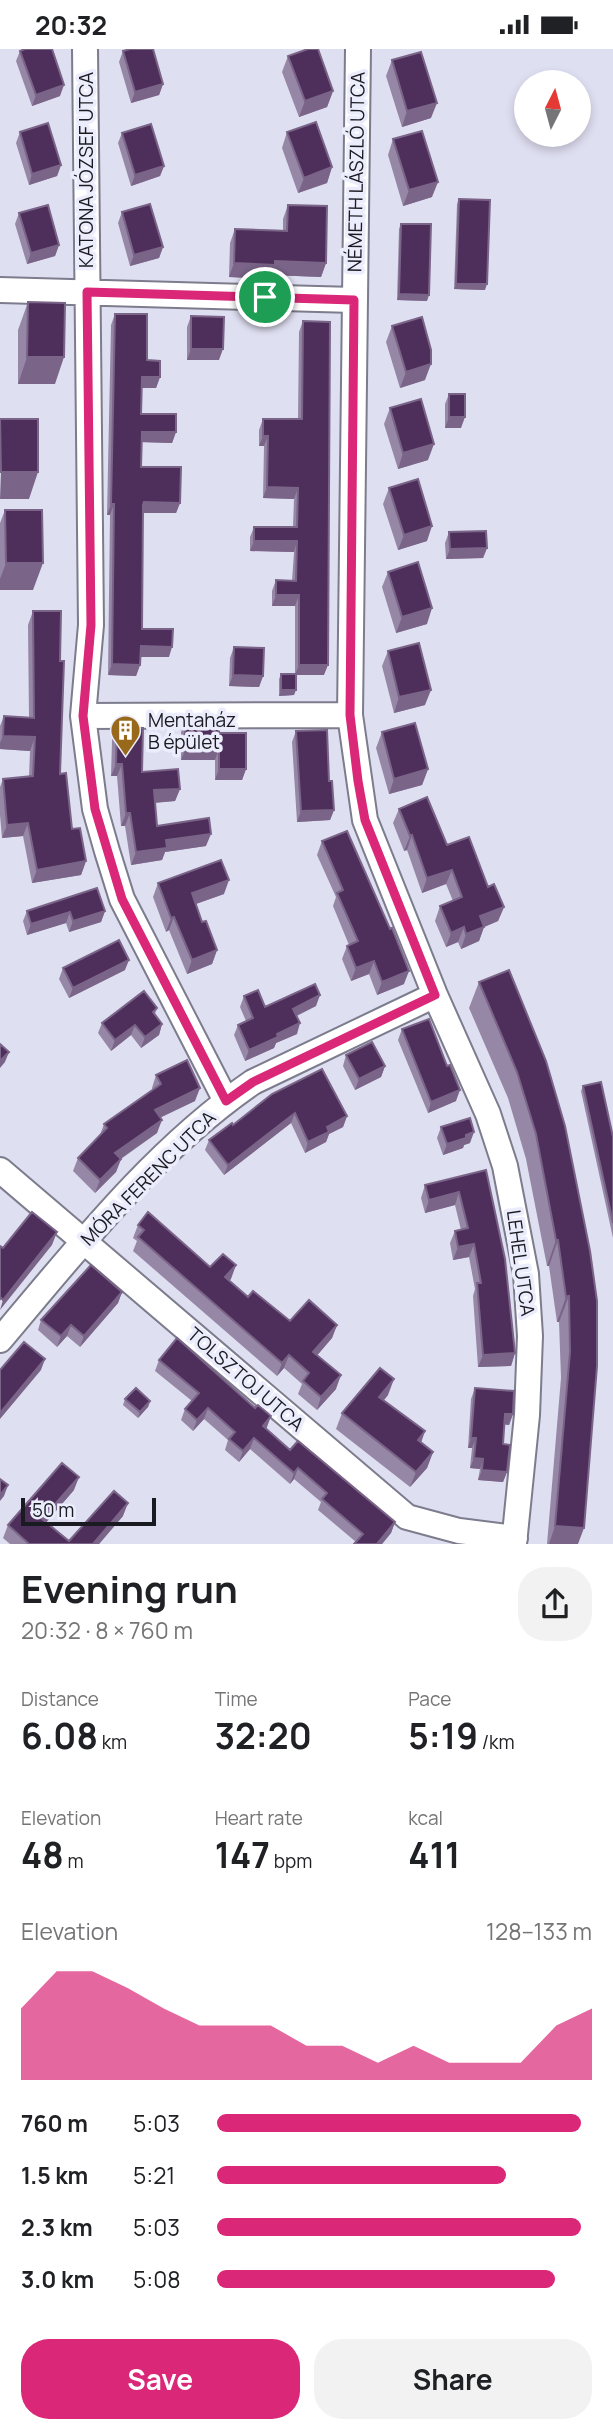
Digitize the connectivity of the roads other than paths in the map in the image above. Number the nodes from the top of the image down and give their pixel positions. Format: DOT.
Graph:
graph roads {
  1 [pos="85,49"];
  2 [pos="358,49"];
  3 [pos="0,290"];
  4 [pos="87,292"];
  5 [pos="354,300"];
  6 [pos="350,715"];
  7 [pos="83,716"];
  8 [pos="435,995"];
  9 [pos="226,1101"];
  10 [pos="0,1170"];
  11 [pos="84,1241"];
  12 [pos="0,1340"];
  13 [pos="514,1541"];
  1 -- 4 [label="street, KATONA JÓZSEF UTCA"];
  2 -- 5 [label="street, NÉMETH LÁSZLÓ UTCA"];
  3 -- 4 [label="street"];
  4 -- 5 [label="street"];
  4 -- 7 [label="street, KATONA JÓZSEF UTCA"];
  5 -- 6 [label="street, NÉMETH LÁSZLÓ UTCA"];
  6 -- 7 [label="street"];
  6 -- 8 [label="street, NÉMETH LÁSZLÓ UTCA"];
  7 -- 9 [label="street, KATONA JÓZSEF UTCA"];
  8 -- 9 [label="street, MÓRA FERENC UTCA"];
  8 -- 13 [label="street, LEHEL UTCA"];
  9 -- 11 [label="street, MÓRA FERENC UTCA"];
  10 -- 11 [label="street, TOLSZTOJ UTCA"];
  11 -- 12 [label="street, MÓRA FERENC UTCA"];
  11 -- 13 [label="street, TOLSZTOJ UTCA"];
}
